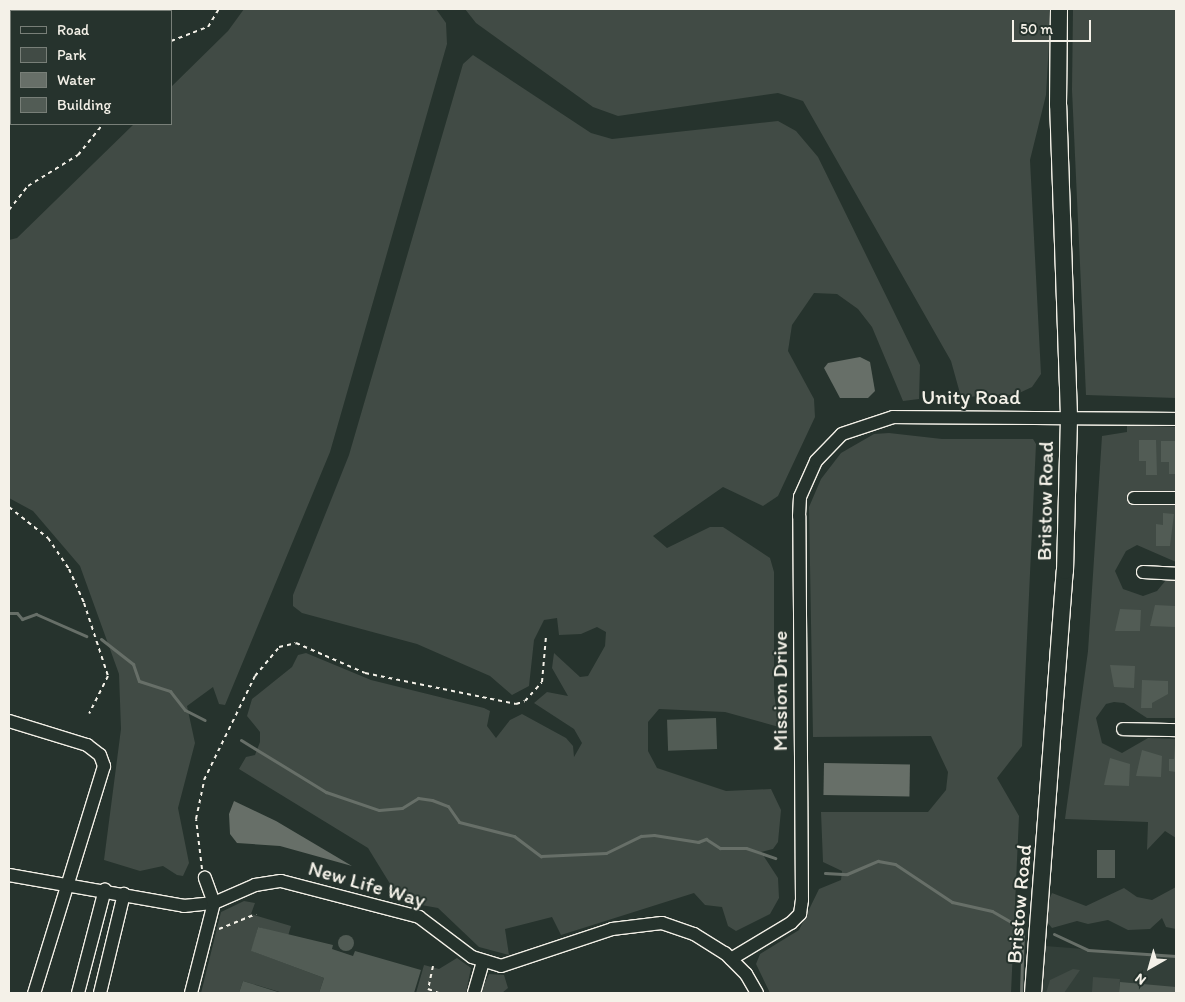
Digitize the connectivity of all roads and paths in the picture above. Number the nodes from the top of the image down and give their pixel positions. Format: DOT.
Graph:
graph roads {
  1 [pos="219,9"];
  2 [pos="1059,9"];
  3 [pos="172,41"];
  4 [pos="102,125"];
  5 [pos="9,210"];
  6 [pos="1069,416"];
  7 [pos="1176,418"];
  8 [pos="874,420"];
  9 [pos="1134,498"];
  10 [pos="1176,498"];
  11 [pos="9,507"];
  12 [pos="1143,572"];
  13 [pos="1176,574"];
  14 [pos="546,636"];
  15 [pos="89,714"];
  16 [pos="9,721"];
  17 [pos="1123,729"];
  18 [pos="1176,730"];
  19 [pos="9,875"];
  20 [pos="205,878"];
  21 [pos="67,883"];
  22 [pos="105,889"];
  23 [pos="124,894"];
  24 [pos="214,903"];
  25 [pos="256,914"];
  26 [pos="215,930"];
  27 [pos="731,959"];
  28 [pos="483,962"];
  29 [pos="434,966"];
  30 [pos="34,993"];
  31 [pos="78,993"];
  32 [pos="100,993"];
  33 [pos="191,993"];
  34 [pos="439,993"];
  35 [pos="474,993"];
  36 [pos="757,993"];
  37 [pos="1032,993"];
  1 -- 3 [label="path"];
  2 -- 6 [label="main road, Bristow Road"];
  4 -- 5 [label="path"];
  6 -- 7 [label="street, Unity Road"];
  6 -- 8 [label="street, Unity Road"];
  6 -- 37 [label="main road, Bristow Road"];
  8 -- 27 [label="street, Mission Drive"];
  9 -- 10 [label="street"];
  11 -- 15 [label="path"];
  12 -- 13 [label="street"];
  14 -- 20 [label="path"];
  16 -- 21 [label="street"];
  17 -- 18 [label="street"];
  19 -- 21 [label="street, New Life Way"];
  20 -- 24 [label="street"];
  21 -- 22 [label="street, New Life Way"];
  21 -- 30 [label="street"];
  22 -- 23 [label="street, New Life Way"];
  22 -- 31 [label="street"];
  23 -- 24 [label="street, New Life Way"];
  23 -- 32 [label="street"];
  24 -- 28 [label="street, New Life Way"];
  24 -- 33 [label="street"];
  25 -- 26 [label="path"];
  27 -- 28 [label="street, New Life Way"];
  27 -- 36 [label="street, New Life Way"];
  28 -- 35 [label="street"];
  29 -- 34 [label="path"];
}
